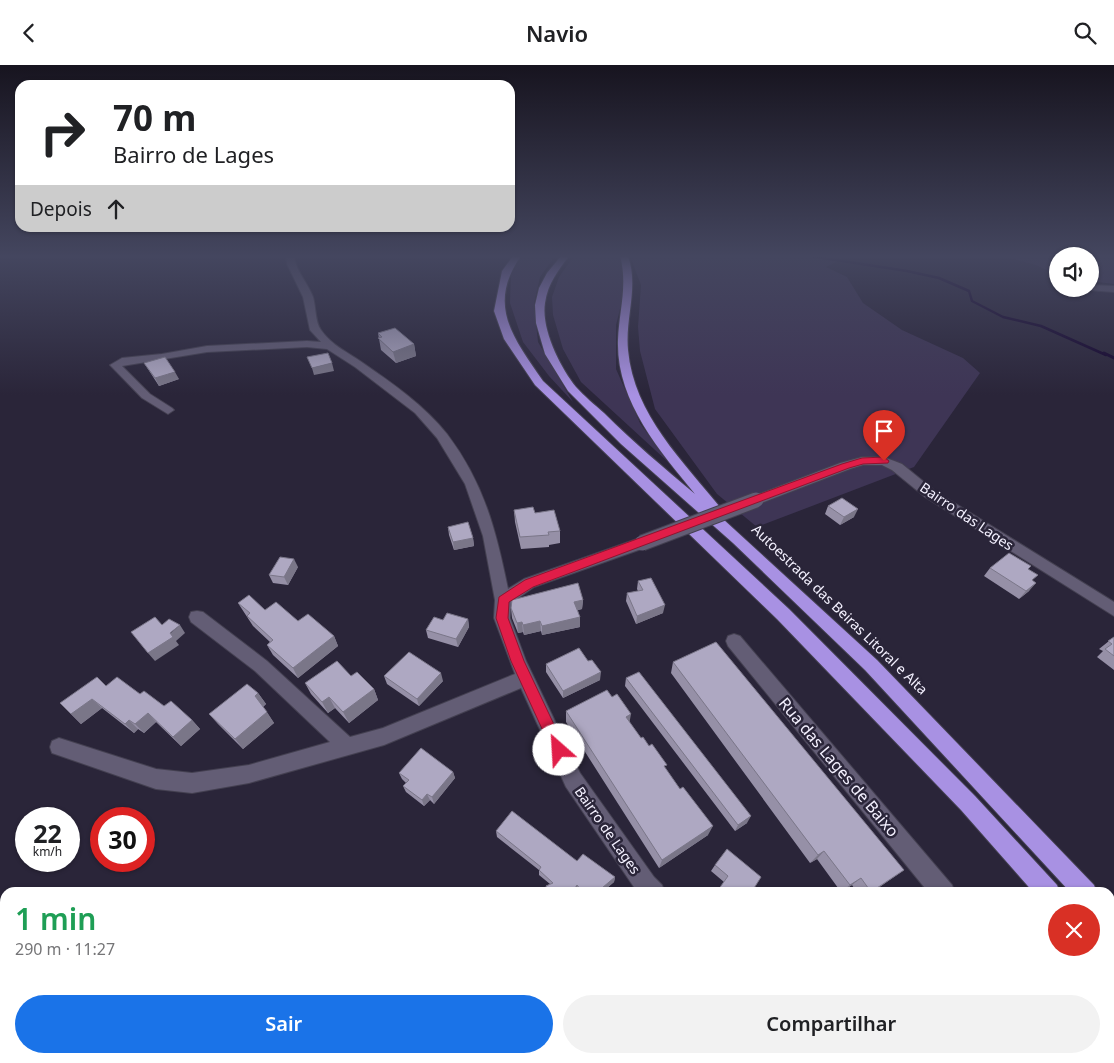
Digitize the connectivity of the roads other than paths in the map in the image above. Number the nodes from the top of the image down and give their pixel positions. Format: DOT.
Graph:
graph roads {
  1 [pos="309,303"];
  2 [pos="500,303"];
  3 [pos="541,303"];
  4 [pos="628,303"];
  5 [pos="330,346"];
  6 [pos="168,410"];
  7 [pos="738,539"];
  8 [pos="503,600"];
  9 [pos="1114,610"];
  10 [pos="197,617"];
  11 [pos="734,641"];
  12 [pos="525,678"];
  13 [pos="347,746"];
  14 [pos="59,747"];
  15 [pos="648,887"];
  16 [pos="939,887"];
  17 [pos="1044,887"];
  18 [pos="1080,887"];
  1 -- 5 [label="street"];
  2 -- 17 [label="highway"];
  3 -- 7 [label="highway, Autoestrada das Beiras Litoral e Alta"];
  4 -- 7 [label="highway"];
  5 -- 6 [label="street"];
  5 -- 8 [label="street, Bairro de Lages"];
  7 -- 18 [label="highway, Autoestrada das Beiras Litoral e Alta"];
  8 -- 9 [label="street, Bairro das Lages, bridge"];
  8 -- 12 [label="street, Bairro de Lages"];
  10 -- 13 [label="street"];
  11 -- 16 [label="street, Rua das Lages de Baixo"];
  12 -- 13 [label="street"];
  12 -- 15 [label="street, Bairro de Lages"];
  13 -- 14 [label="street"];
}
